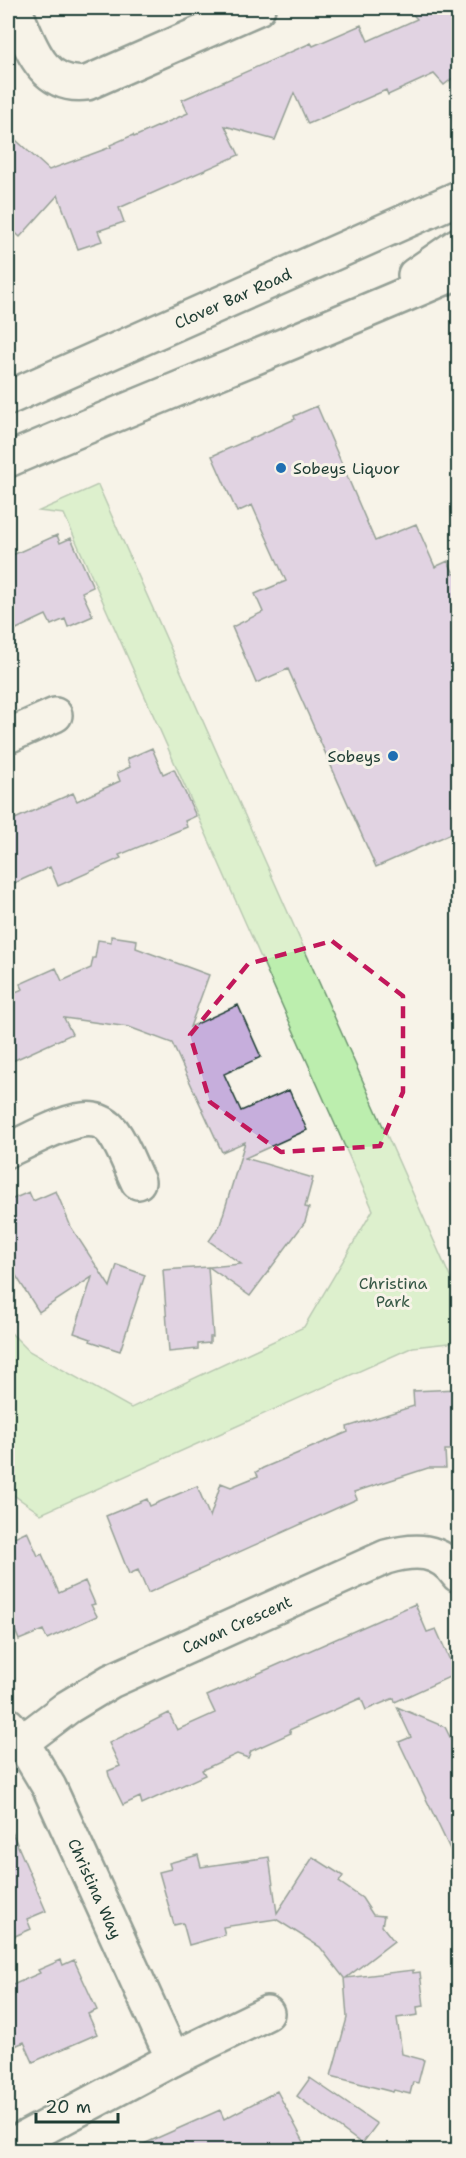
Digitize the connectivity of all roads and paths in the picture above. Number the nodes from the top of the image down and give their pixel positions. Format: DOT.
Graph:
graph roads {
  1 [pos="14,8"];
  2 [pos="258,8"];
  3 [pos="459,198"];
  4 [pos="459,245"];
  5 [pos="459,272"];
  6 [pos="351,318"];
  7 [pos="8,398"];
  8 [pos="8,460"];
  9 [pos="55,715"];
  10 [pos="8,736"];
  11 [pos="8,1150"];
  12 [pos="138,1182"];
  13 [pos="459,1575"];
  14 [pos="15,1734"];
  15 [pos="267,2013"];
  16 [pos="173,2059"];
  17 [pos="8,2147"];
  1 -- 2 [label="street"];
  3 -- 7 [label="street, Clover Bar Road"];
  4 -- 6 [label="street"];
  5 -- 6 [label="street"];
  6 -- 8 [label="street"];
  9 -- 10 [label="street"];
  11 -- 12 [label="street"];
  13 -- 14 [label="street, Cavan Crescent"];
  14 -- 16 [label="street, Christina Way"];
  15 -- 16 [label="street"];
  16 -- 17 [label="street"];
}
